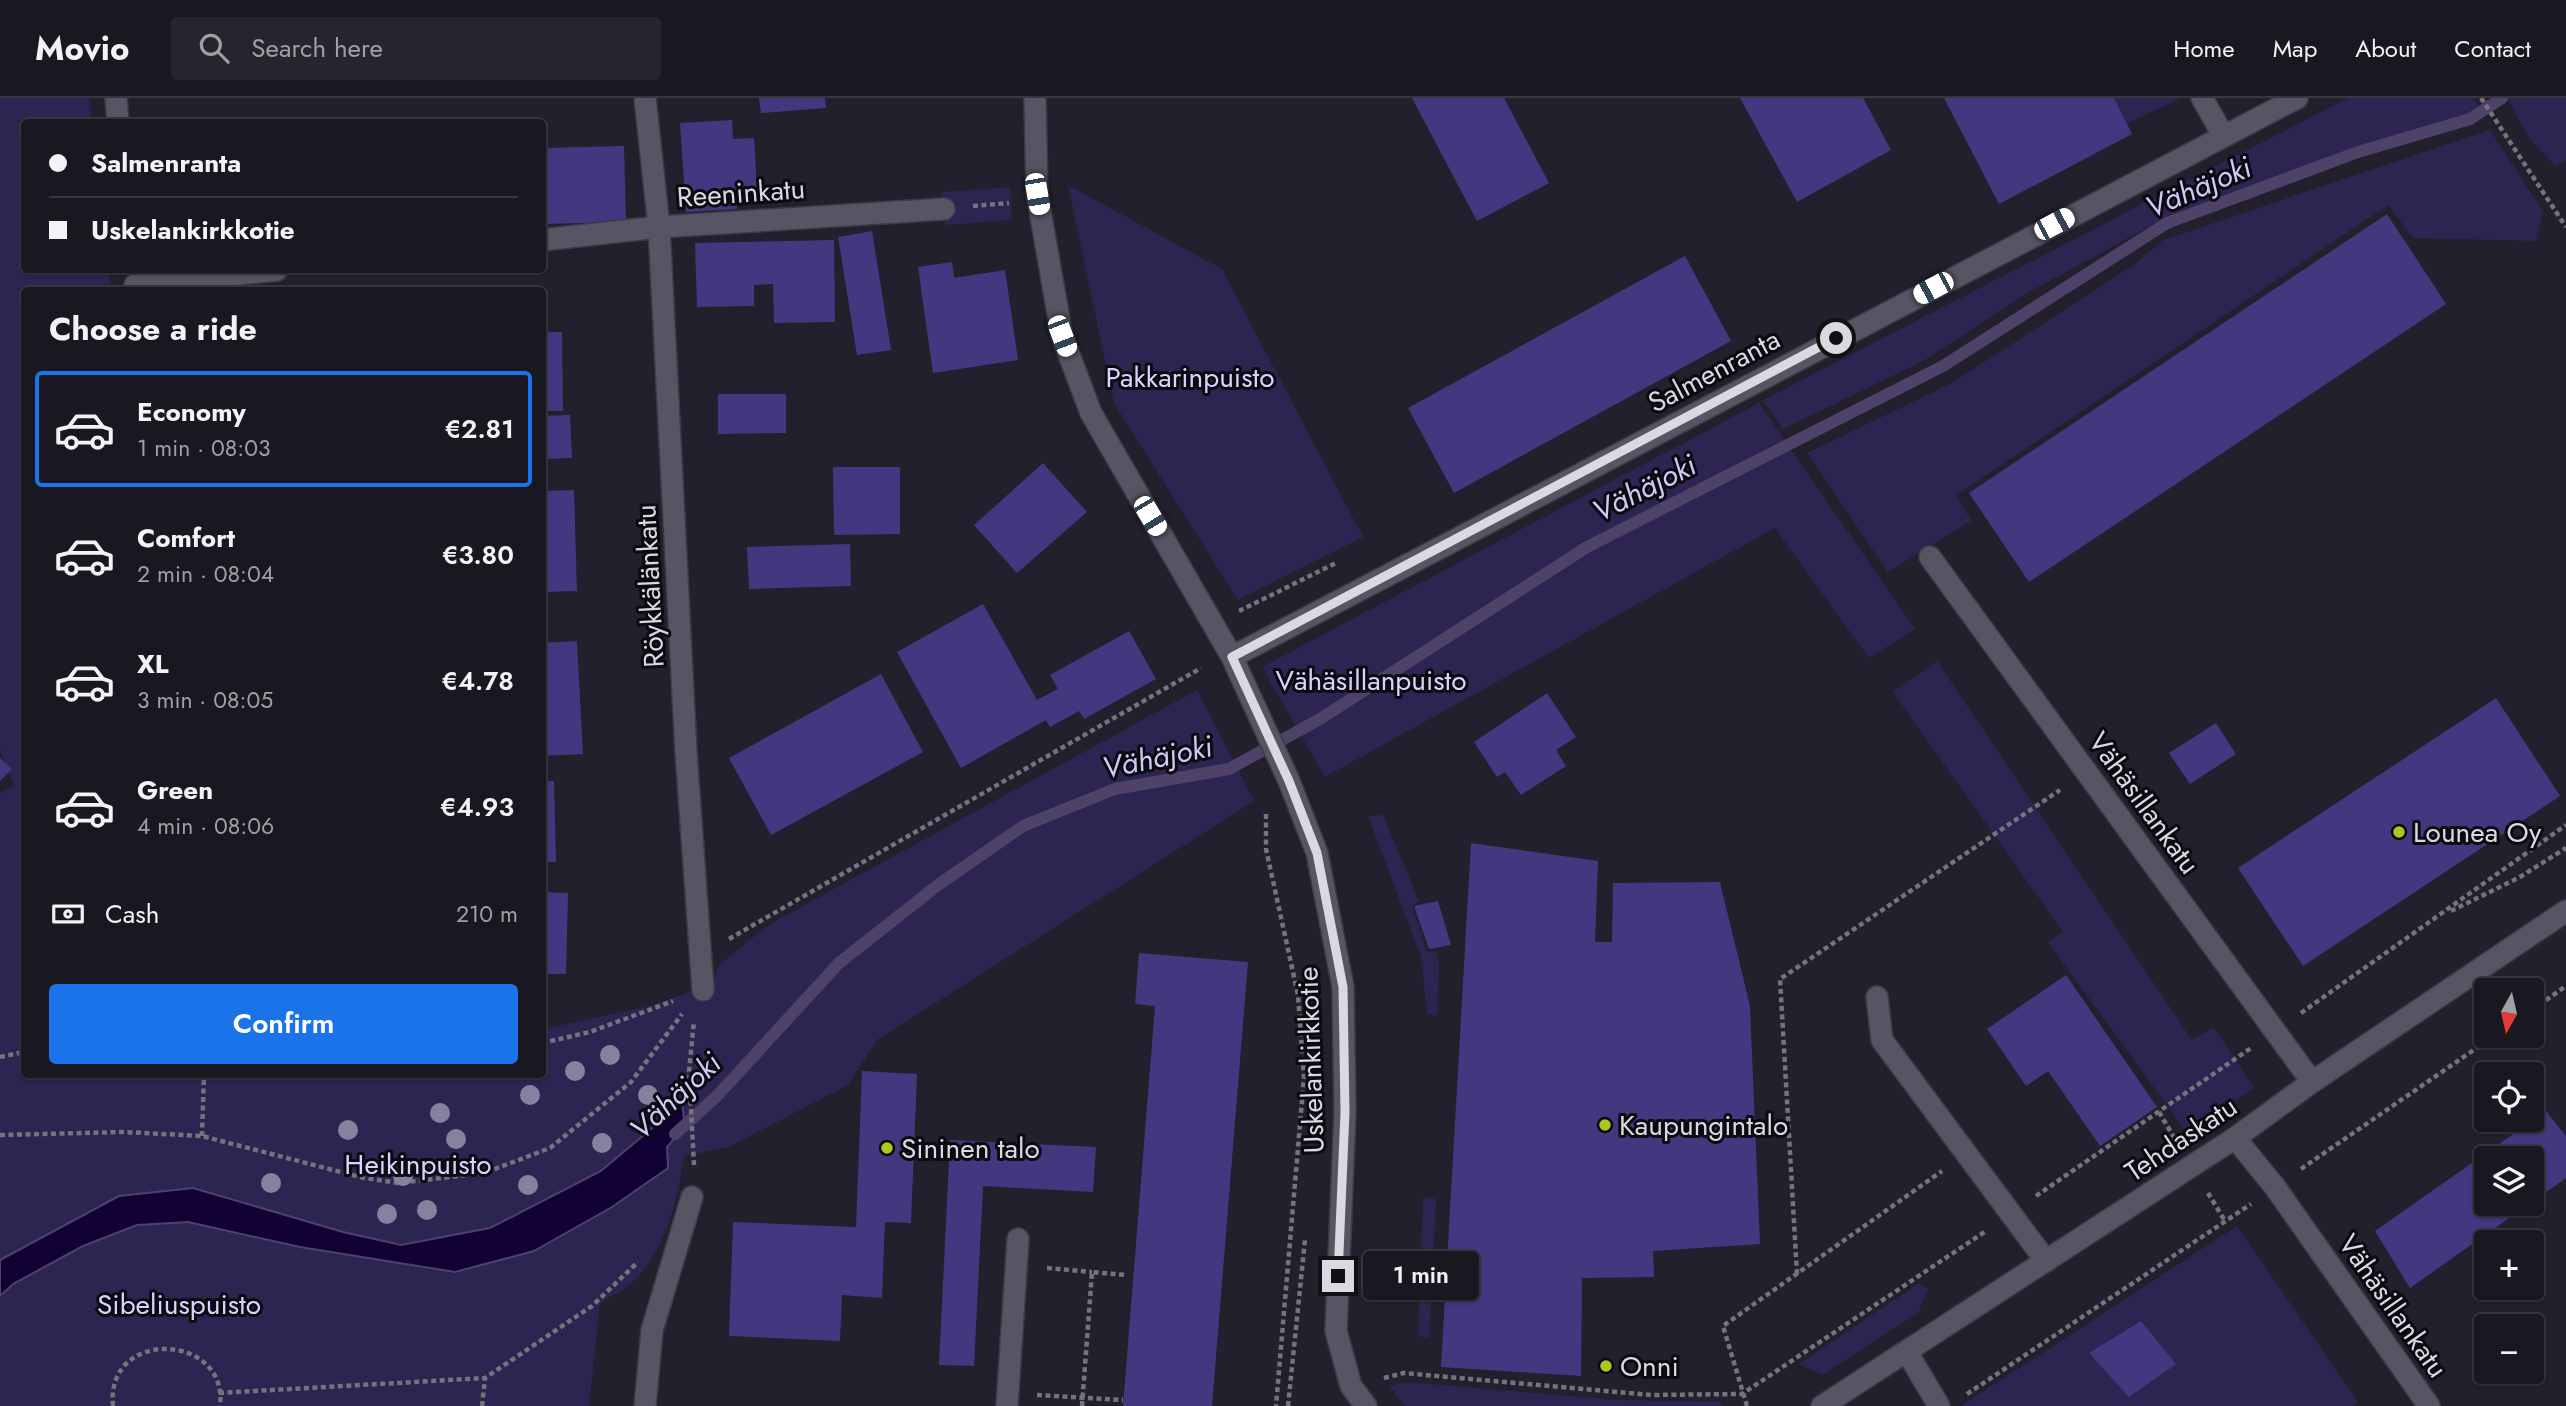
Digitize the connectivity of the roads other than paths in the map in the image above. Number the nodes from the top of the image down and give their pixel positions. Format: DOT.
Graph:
graph roads {
  1 [pos="116,98"];
  2 [pos="645,98"];
  3 [pos="1035,98"];
  4 [pos="2202,98"];
  5 [pos="2297,98"];
  6 [pos="118,119"];
  7 [pos="2223,135"];
  8 [pos="944,209"];
  9 [pos="659,227"];
  10 [pos="546,240"];
  11 [pos="242,273"];
  12 [pos="135,282"];
  13 [pos="1930,557"];
  14 [pos="1232,657"];
  15 [pos="2566,911"];
  16 [pos="703,990"];
  17 [pos="1877,997"];
  18 [pos="2312,1082"];
  19 [pos="2235,1138"];
  20 [pos="692,1197"];
  21 [pos="1018,1239"];
  22 [pos="2046,1261"];
  23 [pos="1907,1352"];
  24 [pos="645,1406"];
  25 [pos="1007,1406"];
  26 [pos="1366,1406"];
  27 [pos="1822,1406"];
  28 [pos="1939,1406"];
  29 [pos="2429,1406"];
  1 -- 6 [label="street"];
  2 -- 9 [label="street, Röykkälänkatu"];
  3 -- 14 [label="street, Uskelankirkkotie"];
  4 -- 7 [label="street"];
  5 -- 7 [label="street, Salmenranta"];
  7 -- 14 [label="street, Salmenranta"];
  8 -- 9 [label="street, Reeninkatu"];
  9 -- 10 [label="street, Reeninkatu"];
  9 -- 16 [label="street, Röykkälänkatu"];
  11 -- 12 [label="street"];
  13 -- 18 [label="street, Vähäsillankatu"];
  14 -- 26 [label="street, Uskelankirkkotie"];
  15 -- 18 [label="street, Tehdaskatu"];
  17 -- 22 [label="street"];
  18 -- 19 [label="street, Tehdaskatu"];
  19 -- 22 [label="street, Tehdaskatu"];
  19 -- 29 [label="street, Vähäsillankatu"];
  20 -- 24 [label="street"];
  21 -- 25 [label="street"];
  22 -- 23 [label="street, Tehdaskatu"];
  23 -- 27 [label="street, Tehdaskatu"];
  23 -- 28 [label="street"];
}
